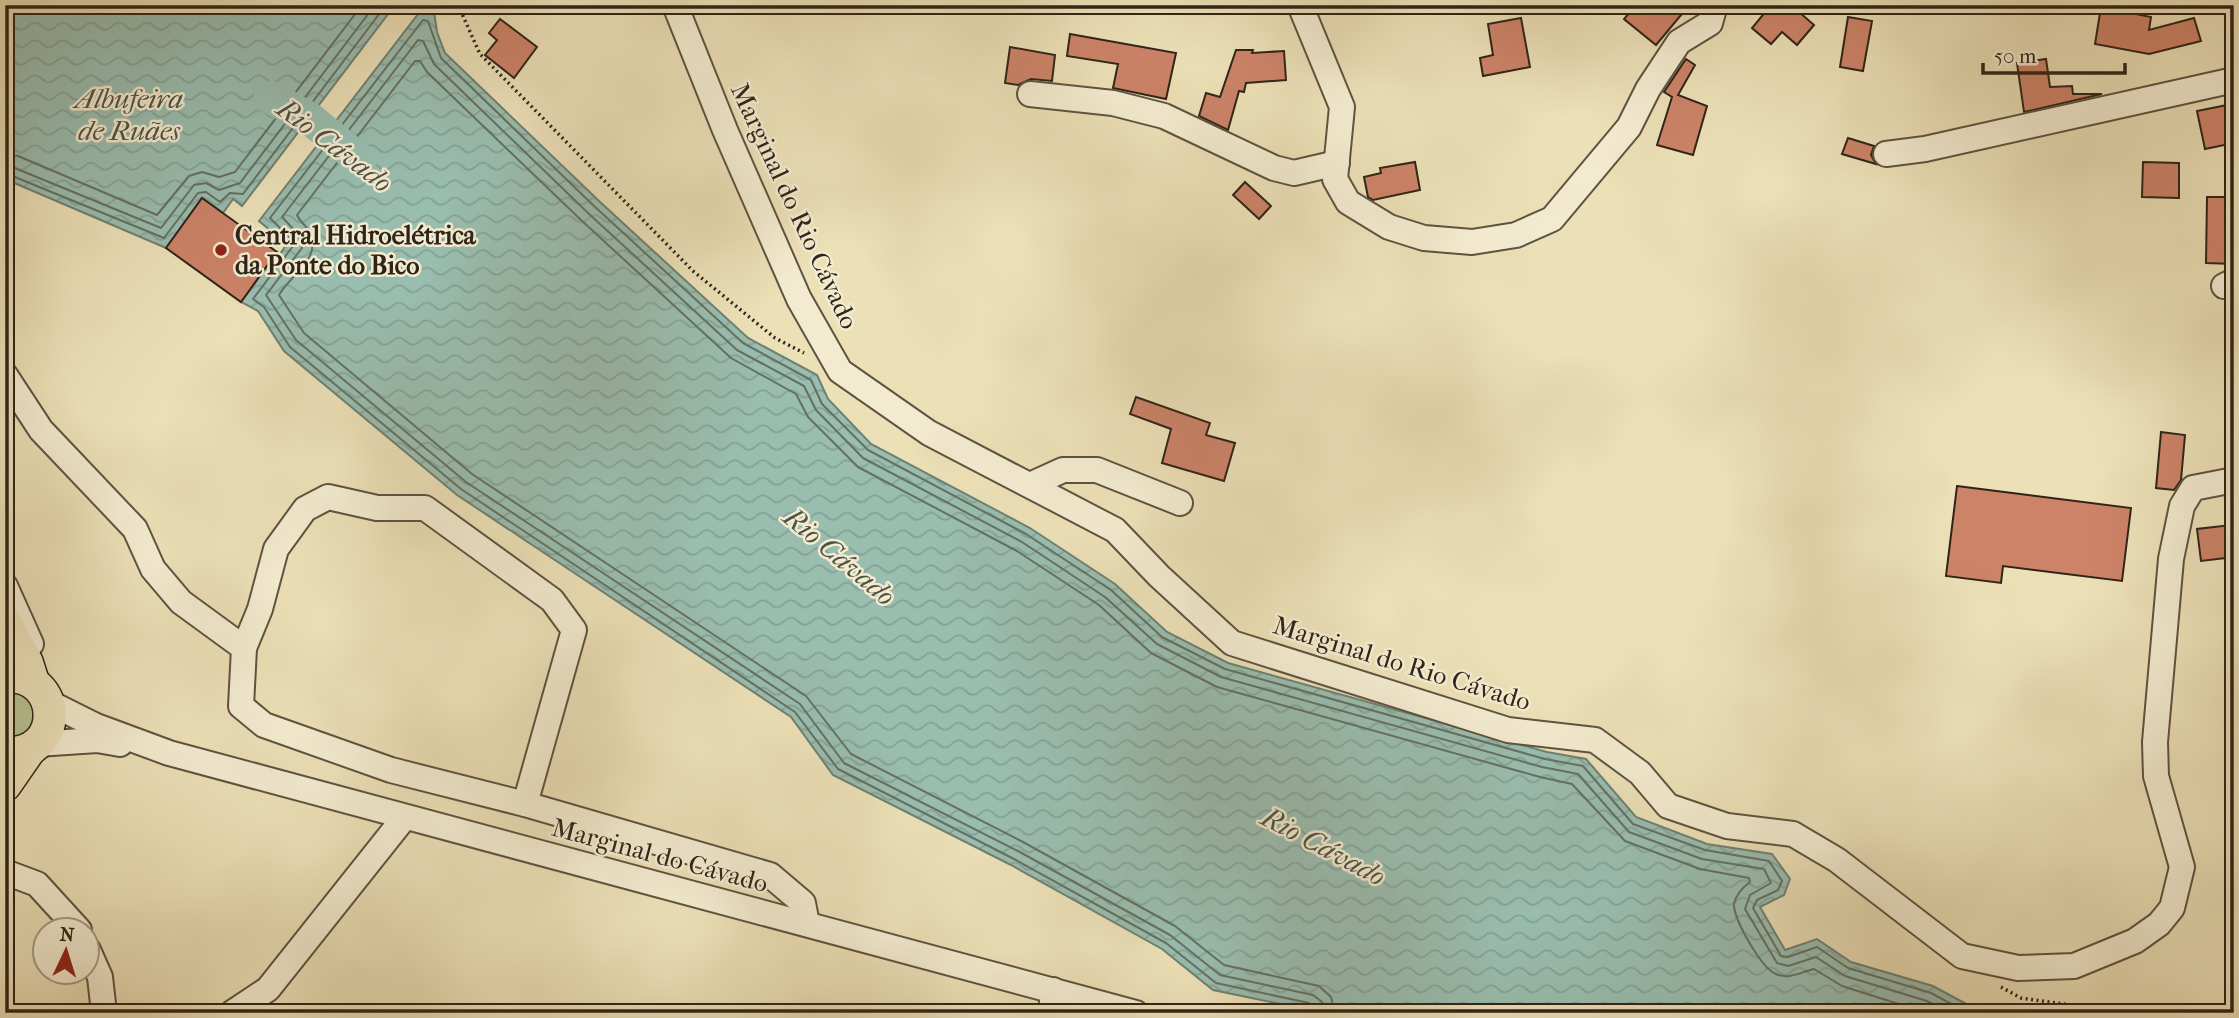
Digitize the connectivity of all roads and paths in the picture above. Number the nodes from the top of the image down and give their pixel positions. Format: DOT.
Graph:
graph roads {
  1 [pos="458,5"];
  2 [pos="676,5"];
  3 [pos="1300,5"];
  4 [pos="1715,5"];
  5 [pos="2234,80"];
  6 [pos="1030,94"];
  7 [pos="1886,154"];
  8 [pos="1337,163"];
  9 [pos="807,355"];
  10 [pos="5,375"];
  11 [pos="2234,480"];
  12 [pos="1030,485"];
  13 [pos="1180,503"];
  14 [pos="5,586"];
  15 [pos="5,622"];
  16 [pos="244,648"];
  17 [pos="28,681"];
  18 [pos="24,748"];
  19 [pos="169,753"];
  20 [pos="5,785"];
  21 [pos="525,804"];
  22 [pos="404,818"];
  23 [pos="5,872"];
  24 [pos="66,916"];
  25 [pos="807,924"];
  26 [pos="101,986"];
  27 [pos="1052,1001"];
  28 [pos="104,1013"];
  29 [pos="232,1013"];
  30 [pos="1136,1013"];
  1 -- 9 [label="path"];
  2 -- 12 [label="street, Marginal do Rio Cávado"];
  3 -- 8 [label="street"];
  4 -- 8 [label="street"];
  5 -- 7 [label="street"];
  6 -- 8 [label="street"];
  10 -- 16 [label="street"];
  11 -- 12 [label="street, Marginal do Rio Cávado"];
  12 -- 13 [label="street"];
  14 -- 17 [label="street"];
  15 -- 17 [label="main road"];
  16 -- 21 [label="street"];
  16 -- 21 [label="street"];
  17 -- 18 [label="main road"];
  17 -- 19 [label="street"];
  18 -- 19 [label="street"];
  18 -- 20 [label="main road"];
  19 -- 22 [label="street, Marginal do Cávado"];
  21 -- 25 [label="street"];
  22 -- 25 [label="street, Marginal do Cávado"];
  22 -- 29 [label="street"];
  23 -- 24 [label="street"];
  25 -- 27 [label="street, Marginal do Cávado"];
  26 -- 28 [label="street"];
  27 -- 30 [label="street, Marginal do Cávado"];
}
